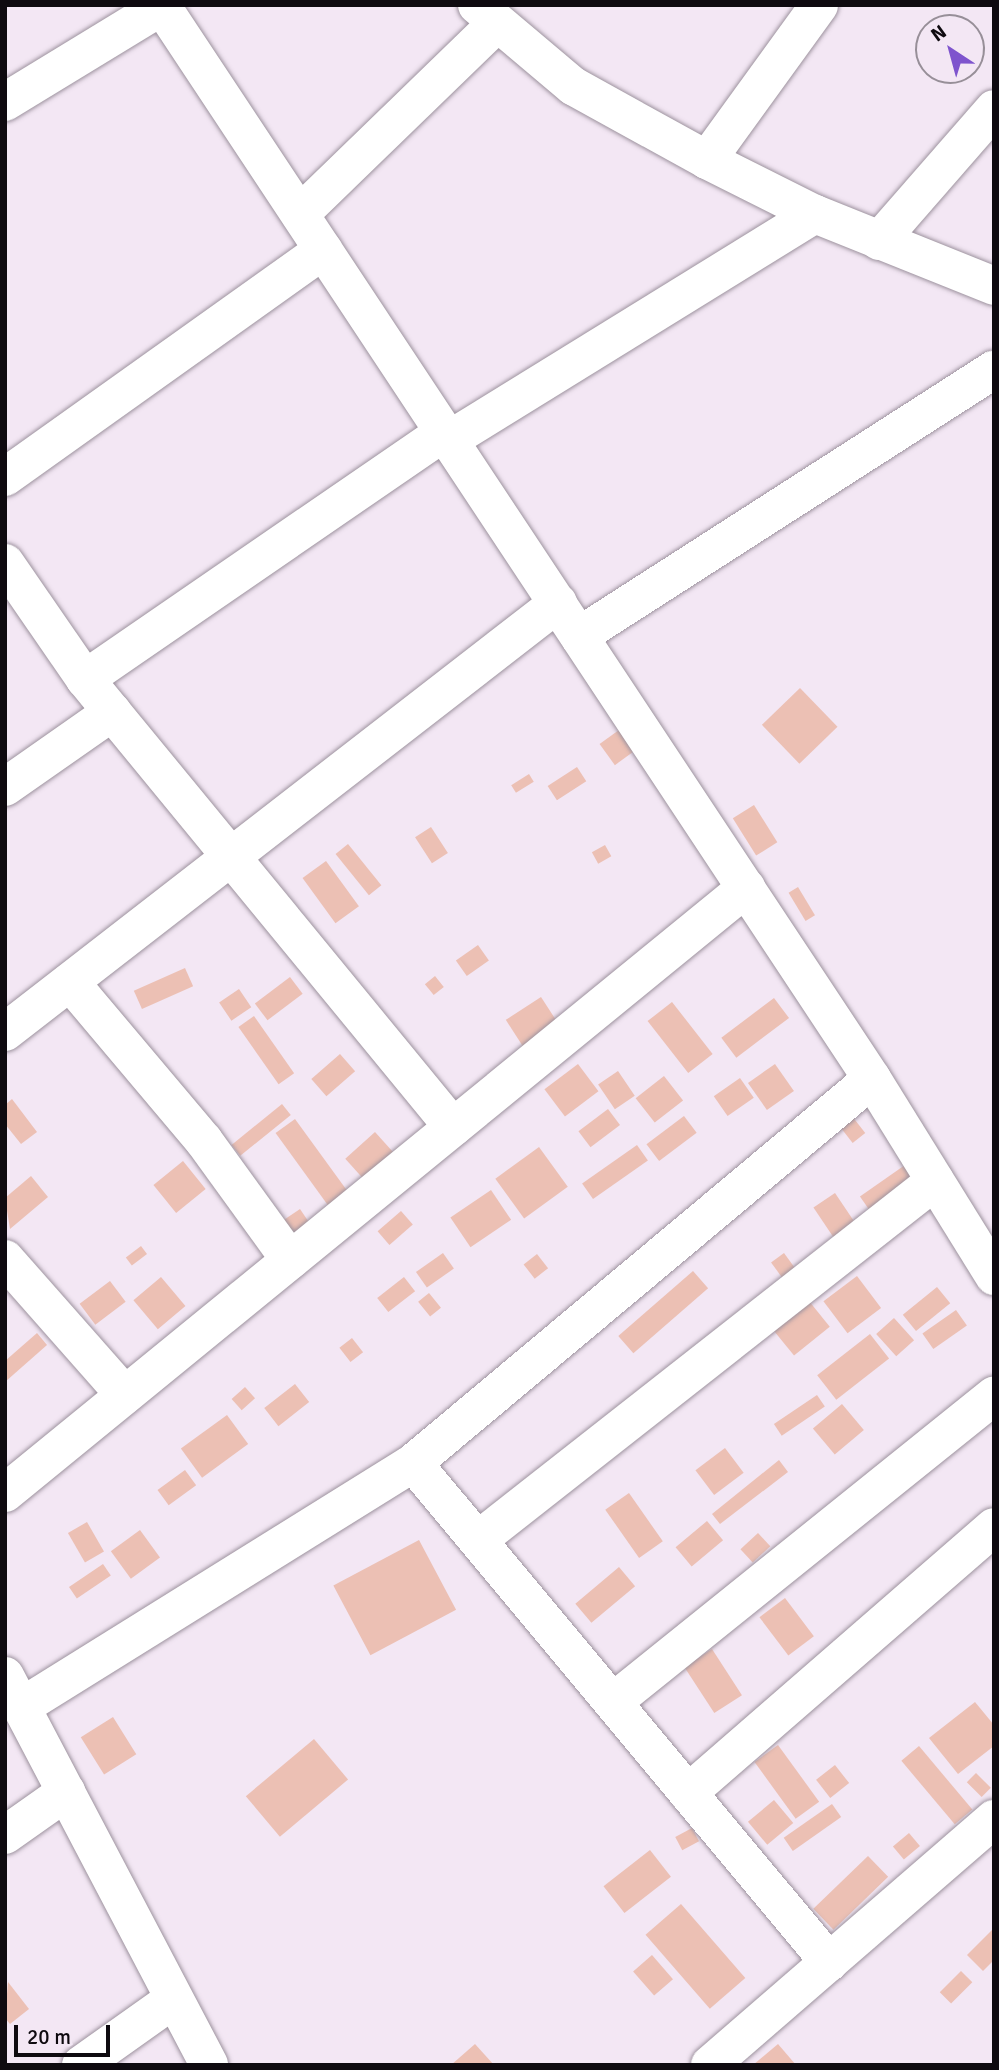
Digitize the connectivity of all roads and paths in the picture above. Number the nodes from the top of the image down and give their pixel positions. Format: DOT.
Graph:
graph roads {
  1 [pos="819,5"];
  2 [pos="162,6"];
  3 [pos="488,12"];
  4 [pos="5,102"];
  5 [pos="994,108"];
  6 [pos="707,160"];
  7 [pos="300,214"];
  8 [pos="815,214"];
  9 [pos="879,241"];
  10 [pos="323,250"];
  11 [pos="994,286"];
  12 [pos="994,370"];
  13 [pos="446,436"];
  14 [pos="10,463"];
  15 [pos="5,563"];
  16 [pos="558,603"];
  17 [pos="579,636"];
  18 [pos="85,678"];
  19 [pos="112,712"];
  20 [pos="5,787"];
  21 [pos="230,857"];
  22 [pos="746,888"];
  23 [pos="70,982"];
  24 [pos="5,1032"];
  25 [pos="872,1079"];
  26 [pos="453,1127"];
  27 [pos="935,1181"];
  28 [pos="5,1259"];
  29 [pos="290,1260"];
  30 [pos="994,1276"];
  31 [pos="125,1395"];
  32 [pos="994,1396"];
  33 [pos="413,1463"];
  34 [pos="5,1493"];
  35 [pos="994,1527"];
  36 [pos="478,1540"];
  37 [pos="13,1692"];
  38 [pos="612,1702"];
  39 [pos="66,1792"];
  40 [pos="688,1793"];
  41 [pos="994,1819"];
  42 [pos="5,1835"];
  43 [pos="830,1962"];
  44 [pos="174,1998"];
  45 [pos="81,2065"];
  46 [pos="209,2065"];
  47 [pos="709,2065"];
  1 -- 6 [label="street"];
  2 -- 4 [label="street"];
  2 -- 7 [label="street"];
  3 -- 6 [label="street"];
  3 -- 7 [label="street"];
  5 -- 9 [label="street"];
  6 -- 8 [label="street"];
  7 -- 10 [label="street"];
  8 -- 9 [label="street"];
  8 -- 13 [label="street"];
  9 -- 11 [label="street"];
  10 -- 13 [label="street"];
  10 -- 14 [label="street"];
  12 -- 17 [label="street"];
  13 -- 16 [label="street"];
  13 -- 18 [label="street"];
  15 -- 18 [label="street"];
  16 -- 17 [label="street"];
  16 -- 21 [label="street"];
  17 -- 22 [label="street"];
  18 -- 19 [label="street"];
  19 -- 20 [label="street"];
  19 -- 21 [label="street"];
  21 -- 23 [label="street"];
  21 -- 26 [label="street"];
  22 -- 25 [label="street"];
  22 -- 26 [label="street"];
  23 -- 24 [label="street"];
  23 -- 29 [label="street"];
  25 -- 27 [label="street"];
  25 -- 33 [label="street"];
  26 -- 29 [label="street"];
  27 -- 30 [label="street"];
  27 -- 36 [label="street"];
  28 -- 31 [label="street"];
  29 -- 31 [label="street"];
  31 -- 34 [label="street"];
  32 -- 38 [label="street"];
  33 -- 36 [label="street"];
  33 -- 37 [label="street"];
  35 -- 40 [label="street"];
  36 -- 38 [label="street"];
  37 -- 39 [label="street"];
  38 -- 40 [label="street"];
  39 -- 42 [label="street"];
  39 -- 44 [label="street"];
  40 -- 43 [label="street"];
  41 -- 43 [label="street"];
  43 -- 47 [label="street"];
  44 -- 45 [label="street"];
  44 -- 46 [label="street"];
}
